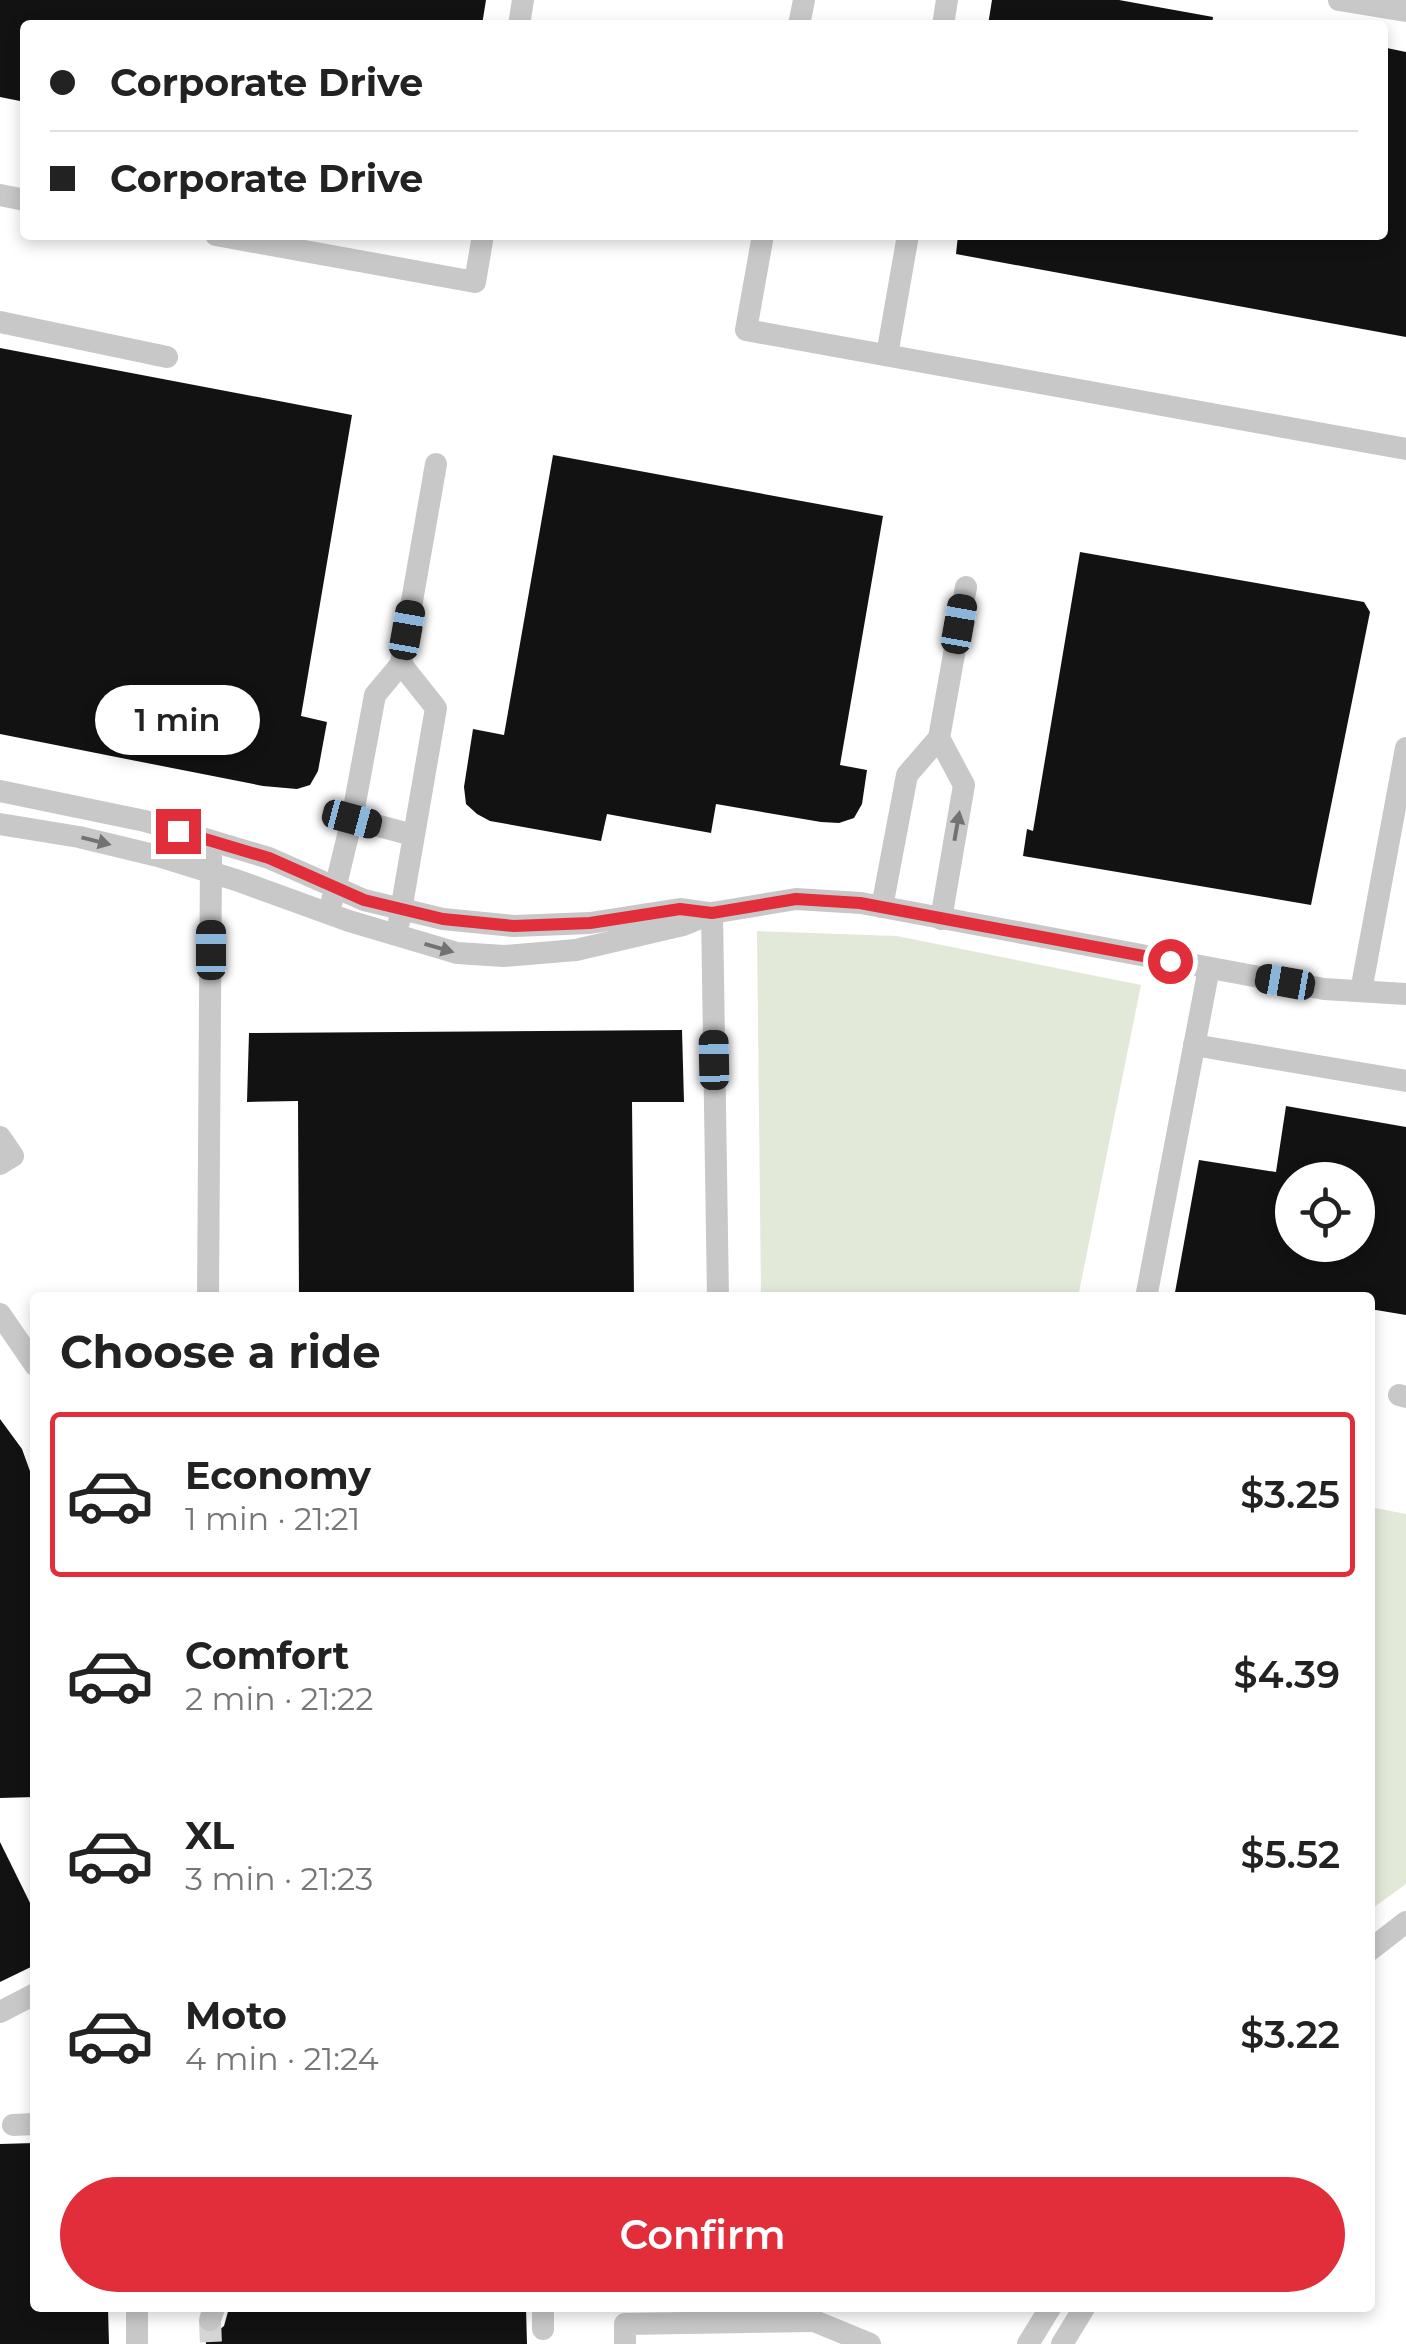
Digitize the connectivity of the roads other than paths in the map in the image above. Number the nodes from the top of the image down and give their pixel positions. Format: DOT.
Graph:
graph roads {
  1 [pos="1338,0"];
  2 [pos="1406,11"];
  3 [pos="244,240"];
  4 [pos="482,240"];
  5 [pos="762,240"];
  6 [pos="907,240"];
  7 [pos="0,322"];
  8 [pos="887,356"];
  9 [pos="167,357"];
  10 [pos="1406,449"];
  11 [pos="436,464"];
  12 [pos="966,587"];
  13 [pos="401,664"];
  14 [pos="939,738"];
  15 [pos="1406,748"];
  16 [pos="0,791"];
  17 [pos="352,819"];
  18 [pos="0,824"];
  19 [pos="413,835"];
  20 [pos="211,840"];
  21 [pos="212,872"];
  22 [pos="336,888"];
  23 [pos="882,907"];
  24 [pos="400,909"];
  25 [pos="712,913"];
  26 [pos="329,914"];
  27 [pos="941,919"];
  28 [pos="398,936"];
  29 [pos="1209,968"];
  30 [pos="1361,991"];
  31 [pos="1406,994"];
  32 [pos="1194,1045"];
  33 [pos="1406,1081"];
  34 [pos="0,1137"];
  35 [pos="0,1164"];
  36 [pos="208,1292"];
  37 [pos="718,1292"];
  38 [pos="1147,1292"];
  39 [pos="0,1314"];
  40 [pos="30,1358"];
  41 [pos="1406,1922"];
  42 [pos="1375,1946"];
  43 [pos="30,1997"];
  44 [pos="0,2012"];
  45 [pos="137,2312"];
  46 [pos="790,2312"];
  47 [pos="1047,2312"];
  48 [pos="814,2321"];
  49 [pos="137,2344"];
  50 [pos="625,2344"];
  51 [pos="870,2344"];
  52 [pos="1028,2344"];
  1 -- 2 [label="street"];
  3 -- 4 [label="street"];
  5 -- 8 [label="street"];
  6 -- 8 [label="street"];
  7 -- 9 [label="street"];
  8 -- 10 [label="street"];
  11 -- 13 [label="street"];
  12 -- 14 [label="street"];
  13 -- 17 [label="street"];
  13 -- 19 [label="street"];
  14 -- 23 [label="street"];
  27 -- 14 [label="street, one-way"];
  15 -- 30 [label="street"];
  16 -- 20 [label="street"];
  17 -- 19 [label="street"];
  17 -- 22 [label="street"];
  18 -- 21 [label="street, one-way"];
  19 -- 24 [label="street"];
  20 -- 21 [label="street"];
  20 -- 22 [label="street"];
  21 -- 26 [label="street"];
  21 -- 36 [label="street"];
  22 -- 24 [label="street"];
  22 -- 26 [label="street"];
  23 -- 25 [label="street"];
  23 -- 27 [label="street"];
  24 -- 25 [label="street"];
  24 -- 28 [label="street"];
  28 -- 25 [label="street, one-way"];
  25 -- 37 [label="street"];
  26 -- 28 [label="street"];
  27 -- 29 [label="street"];
  29 -- 30 [label="street"];
  29 -- 32 [label="street"];
  30 -- 31 [label="street"];
  32 -- 33 [label="street"];
  32 -- 38 [label="street"];
  34 -- 35 [label="street"];
  39 -- 40 [label="street"];
  41 -- 42 [label="street"];
  43 -- 44 [label="street"];
  45 -- 49 [label="street"];
  46 -- 48 [label="street"];
  47 -- 52 [label="street"];
  48 -- 50 [label="street"];
  48 -- 51 [label="street"];
}
